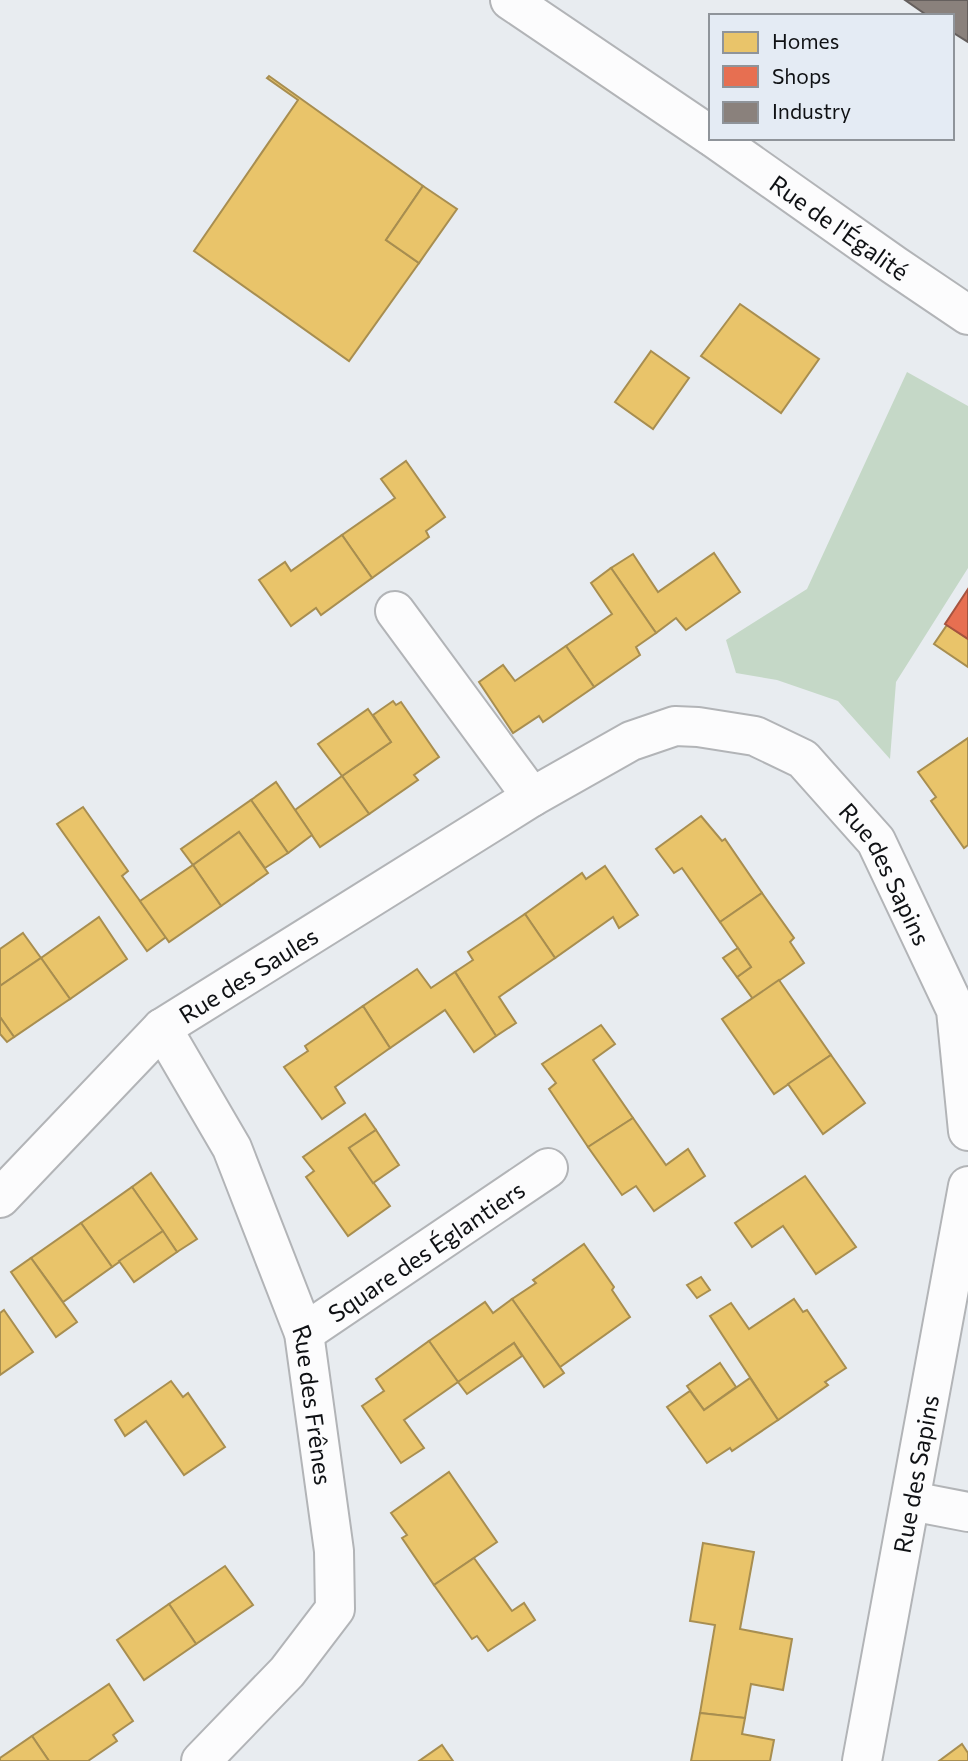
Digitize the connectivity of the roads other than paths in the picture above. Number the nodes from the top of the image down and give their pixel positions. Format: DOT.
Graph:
graph roads {
  1 [pos="510,0"];
  2 [pos="709,135"];
  3 [pos="716,140"];
  4 [pos="968,315"];
  5 [pos="395,611"];
  6 [pos="675,726"];
  7 [pos="532,797"];
  8 [pos="162,1028"];
  9 [pos="968,1132"];
  10 [pos="548,1168"];
  11 [pos="968,1186"];
  12 [pos="0,1198"];
  13 [pos="304,1333"];
  14 [pos="911,1501"];
  15 [pos="968,1512"];
  16 [pos="201,1761"];
  17 [pos="862,1761"];
  1 -- 2 [label="street, Rue de l'Égalité"];
  3 -- 4 [label="street, Rue de l'Égalité"];
  5 -- 7 [label="street"];
  6 -- 7 [label="street, Rue des Saules"];
  6 -- 9 [label="street, Rue des Sapins"];
  7 -- 8 [label="street, Rue des Saules"];
  8 -- 12 [label="street, Rue des Saules"];
  8 -- 13 [label="street, Rue des Frênes"];
  10 -- 13 [label="street, Square des Églantiers"];
  11 -- 14 [label="street, Rue des Sapins"];
  13 -- 16 [label="street, Rue des Frênes"];
  14 -- 15 [label="street"];
  14 -- 17 [label="street, Rue des Sapins"];
}
